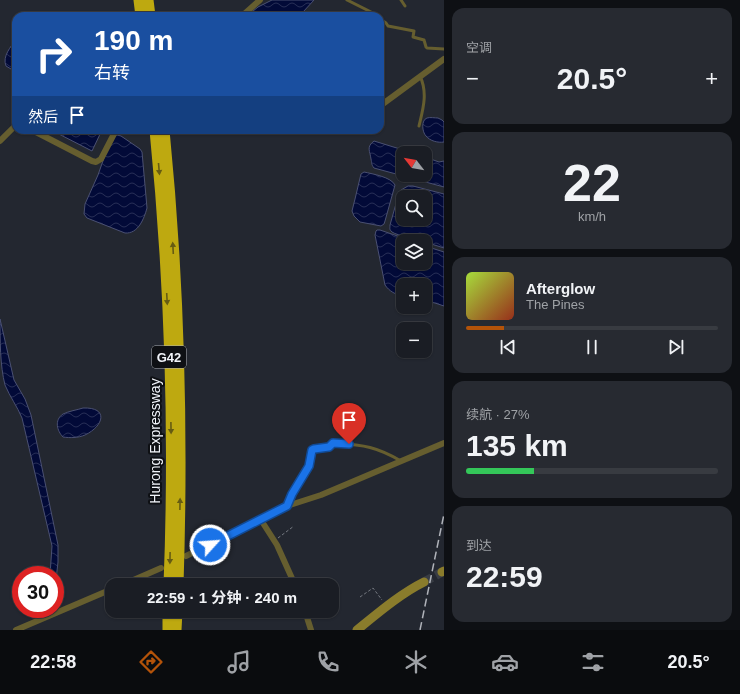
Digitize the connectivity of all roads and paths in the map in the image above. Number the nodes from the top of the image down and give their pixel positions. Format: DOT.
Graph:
graph roads {
  1 [pos="139,0"];
  2 [pos="148,0"];
  3 [pos="260,0"];
  4 [pos="347,0"];
  5 [pos="401,0"];
  6 [pos="405,6"];
  7 [pos="140,12"];
  8 [pos="150,12"];
  9 [pos="246,12"];
  10 [pos="371,12"];
  11 [pos="384,21"];
  12 [pos="444,49"];
  13 [pos="444,59"];
  14 [pos="420,76"];
  15 [pos="384,103"];
  16 [pos="419,126"];
  17 [pos="12,128"];
  18 [pos="40,134"];
  19 [pos="114,134"];
  20 [pos="155,134"];
  21 [pos="164,134"];
  22 [pos="0,141"];
  23 [pos="444,443"];
  24 [pos="401,462"];
  25 [pos="287,506"];
  26 [pos="261,520"];
  27 [pos="294,526"];
  28 [pos="274,541"];
  29 [pos="186,556"];
  30 [pos="161,568"];
  31 [pos="138,578"];
  32 [pos="169,578"];
  33 [pos="178,578"];
  34 [pos="292,578"];
  35 [pos="424,582"];
  36 [pos="105,592"];
  37 [pos="360,597"];
  38 [pos="387,606"];
  39 [pos="168,618"];
  40 [pos="177,618"];
  41 [pos="307,618"];
  42 [pos="16,630"];
  43 [pos="168,630"];
  44 [pos="176,630"];
  45 [pos="311,630"];
  46 [pos="357,630"];
  1 -- 7 [label="highway"];
  2 -- 8 [label="highway"];
  3 -- 9 [label="street"];
  4 -- 10 [label="lane"];
  5 -- 6 [label="lane"];
  11 -- 12 [label="lane"];
  13 -- 14 [label="street"];
  14 -- 15 [label="street"];
  14 -- 16 [label="lane"];
  17 -- 22 [label="street"];
  18 -- 19 [label="street"];
  20 -- 32 [label="highway, Hurong Expressway / G42, one-way"];
  33 -- 21 [label="highway, Hurong Expressway / G42, one-way"];
  23 -- 24 [label="street"];
  24 -- 25 [label="street"];
  24 -- 25 [label="lane"];
  25 -- 26 [label="street"];
  26 -- 28 [label="street"];
  26 -- 29 [label="street"];
  27 -- 28 [label="path"];
  28 -- 34 [label="street"];
  30 -- 31 [label="street"];
  35 -- 38 [label="main road"];
  36 -- 42 [label="street"];
  37 -- 38 [label="path"];
  38 -- 46 [label="main road"];
  39 -- 43 [label="highway"];
  40 -- 44 [label="highway"];
  41 -- 45 [label="street"];
}
